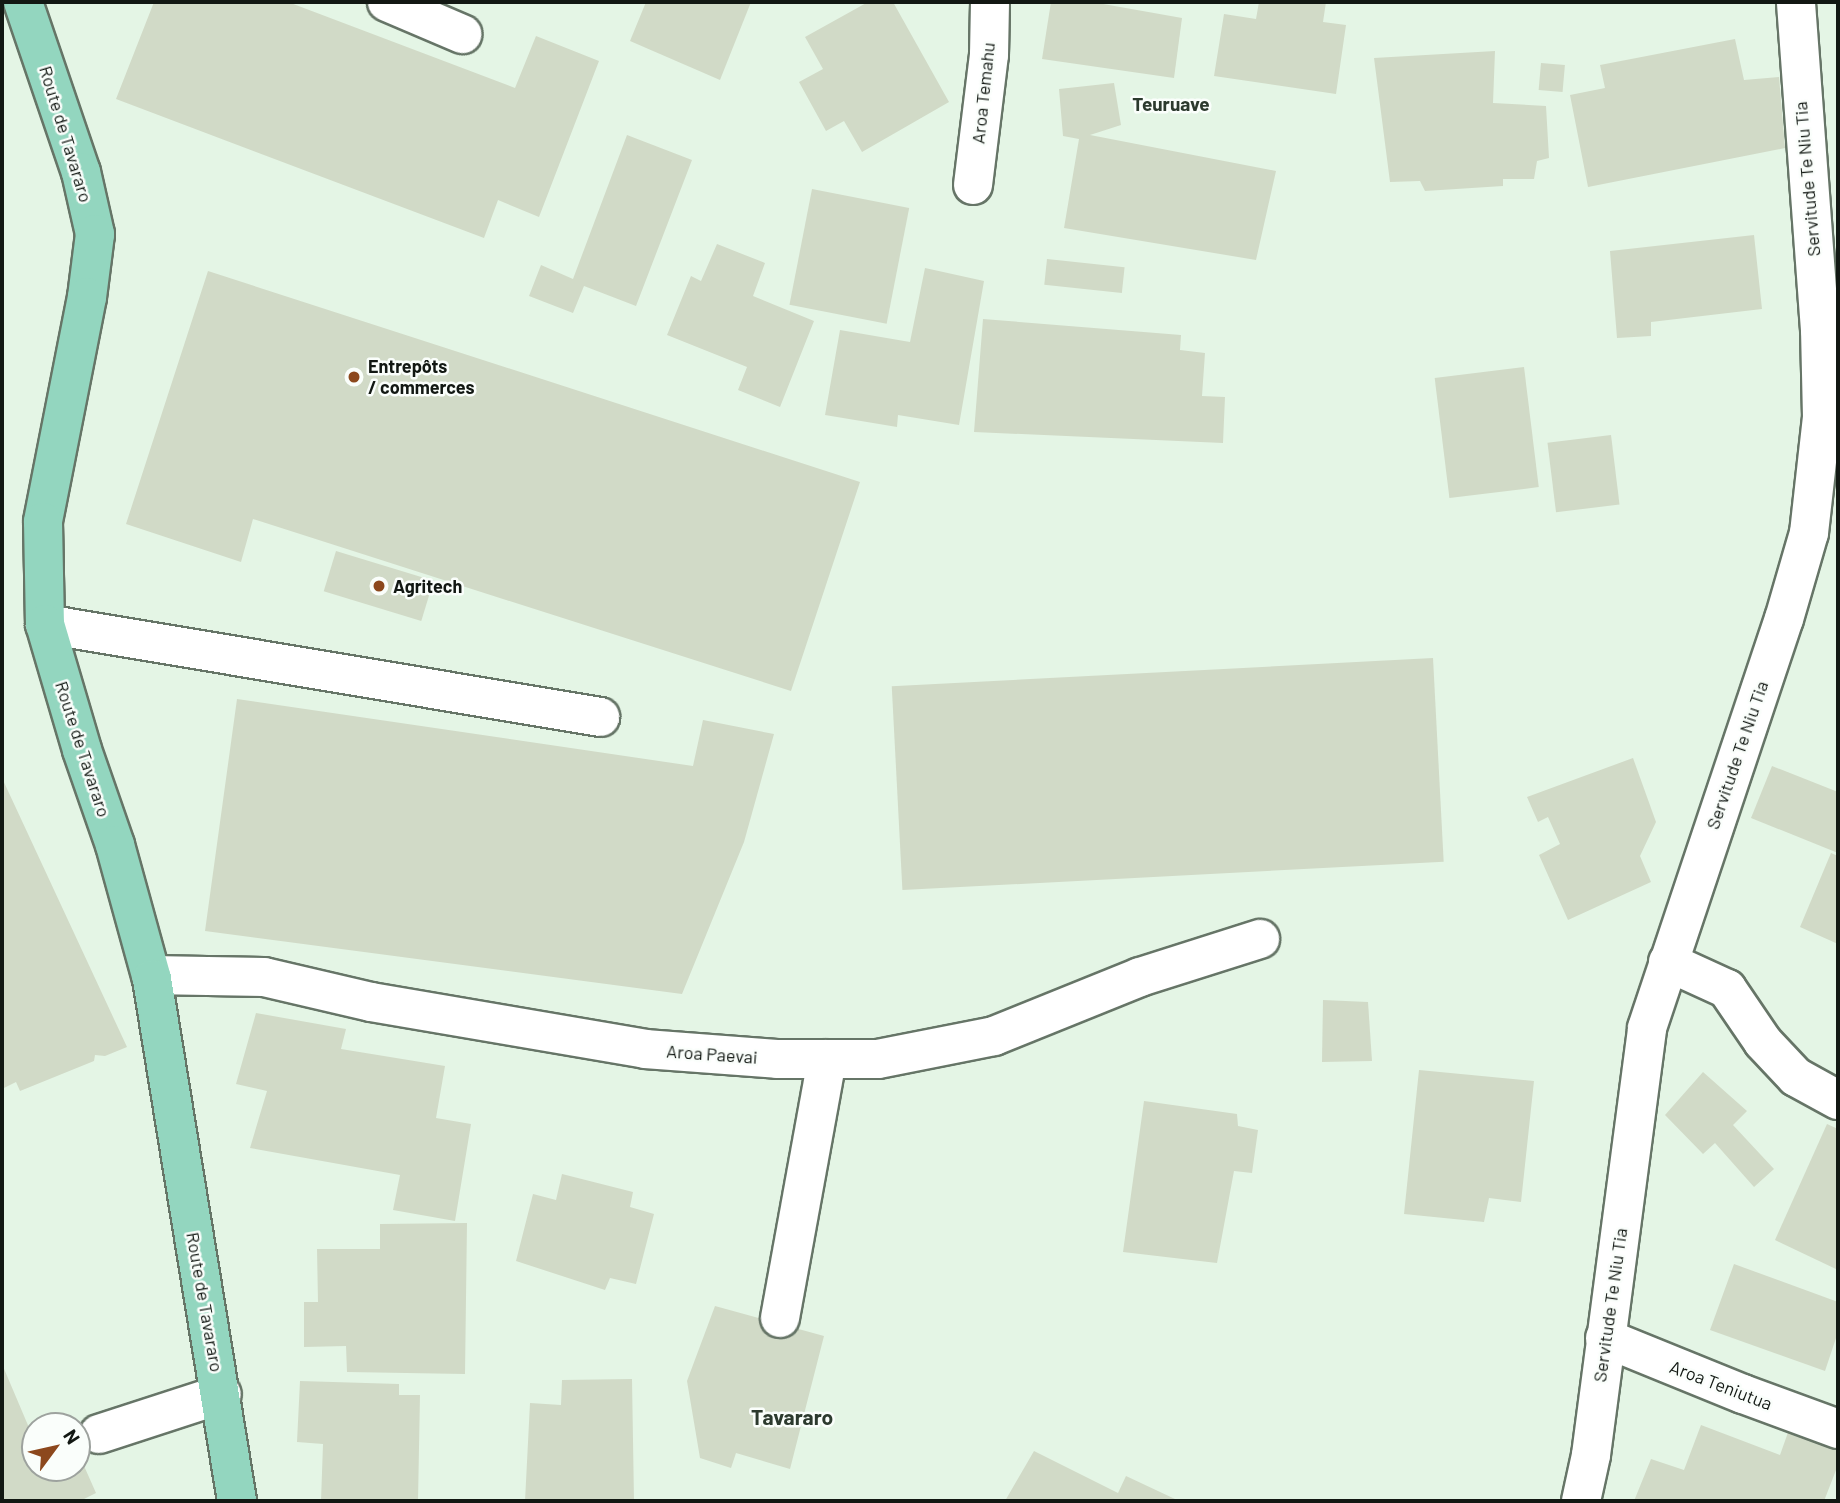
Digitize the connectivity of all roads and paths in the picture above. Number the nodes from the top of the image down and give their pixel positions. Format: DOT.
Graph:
graph roads {
  1 [pos="23,2"];
  2 [pos="387,2"];
  3 [pos="990,2"];
  4 [pos="1796,2"];
  5 [pos="462,34"];
  6 [pos="973,185"];
  7 [pos="1824,533"];
  8 [pos="45,624"];
  9 [pos="600,717"];
  10 [pos="1261,939"];
  11 [pos="1668,962"];
  12 [pos="151,975"];
  13 [pos="828,1059"];
  14 [pos="1838,1100"];
  15 [pos="780,1318"];
  16 [pos="1605,1338"];
  17 [pos="222,1394"];
  18 [pos="1838,1429"];
  19 [pos="99,1434"];
  20 [pos="237,1501"];
  21 [pos="1581,1501"];
  1 -- 8 [label="main road, Route de Tavararo"];
  2 -- 5 [label="street"];
  3 -- 6 [label="street, Aroa Temahu"];
  4 -- 7 [label="street, Servitude Te Niu Tia"];
  7 -- 11 [label="street, Servitude Te Niu Tia"];
  8 -- 9 [label="street"];
  8 -- 12 [label="main road, Route de Tavararo"];
  10 -- 13 [label="street, Aroa Paevai"];
  11 -- 14 [label="street"];
  11 -- 16 [label="street, Servitude Te Niu Tia"];
  12 -- 13 [label="street, Aroa Paevai"];
  12 -- 17 [label="main road, Route de Tavararo"];
  13 -- 15 [label="street"];
  16 -- 18 [label="street, Aroa Teniutua"];
  16 -- 21 [label="street, Servitude Te Niu Tia"];
  17 -- 19 [label="street"];
  17 -- 20 [label="main road, Route de Tavararo"];
}
